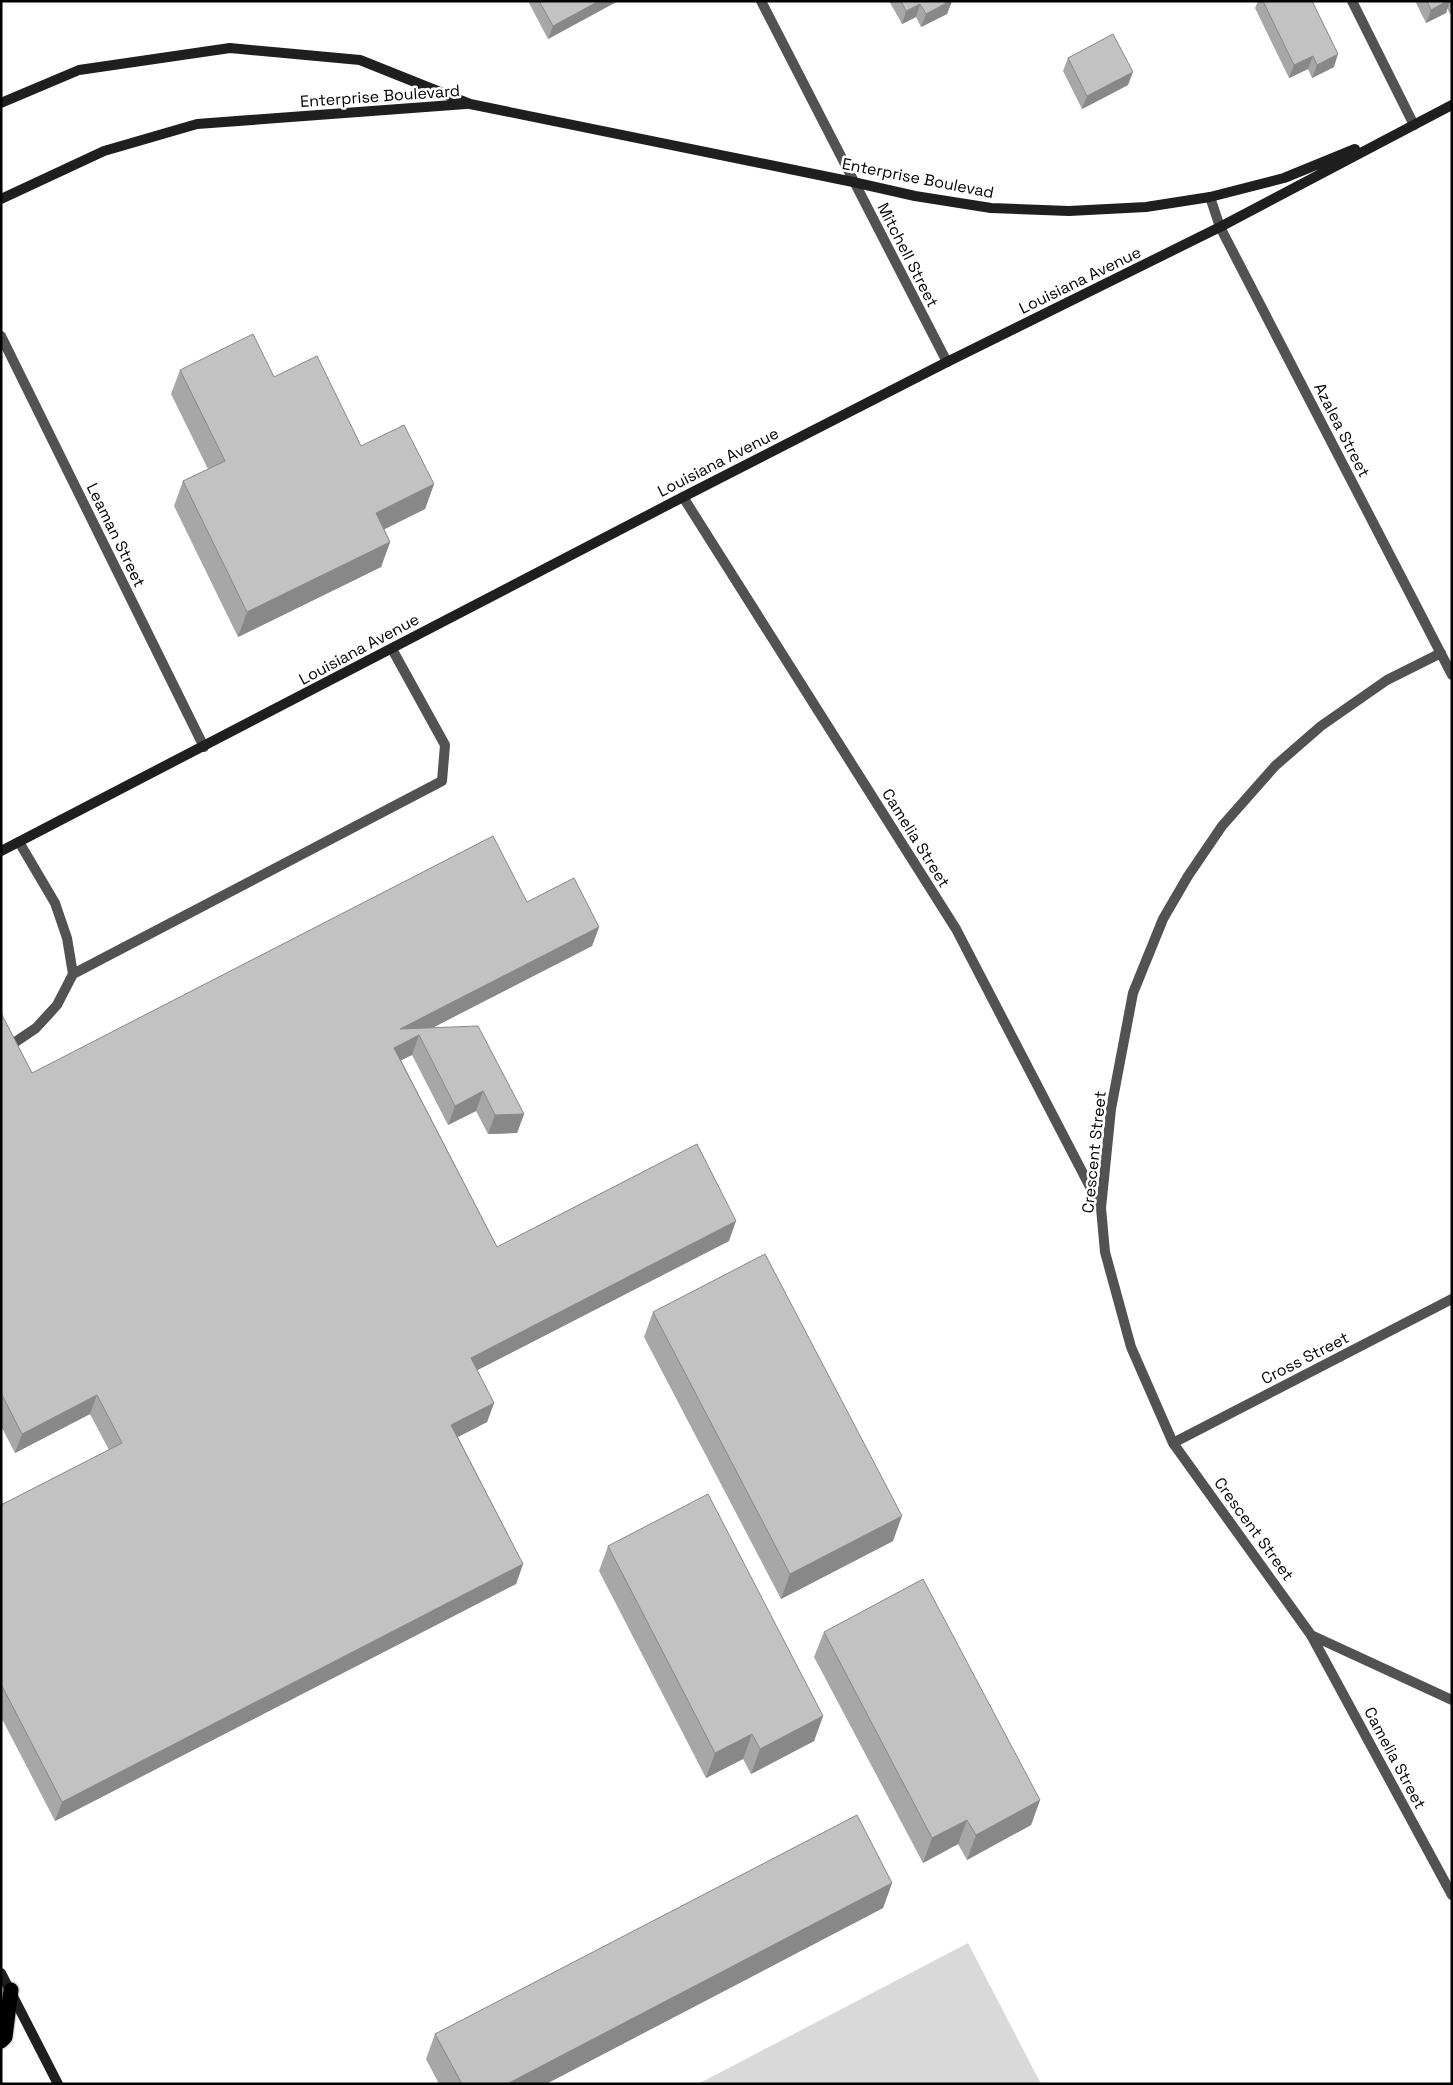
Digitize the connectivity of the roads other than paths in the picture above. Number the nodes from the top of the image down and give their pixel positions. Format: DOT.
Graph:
graph roads {
  1 [pos="761,1"];
  2 [pos="1352,1"];
  3 [pos="1,103"];
  4 [pos="470,104"];
  5 [pos="1452,105"];
  6 [pos="1414,125"];
  7 [pos="853,182"];
  8 [pos="1210,197"];
  9 [pos="1,199"];
  10 [pos="1220,227"];
  11 [pos="1,336"];
  12 [pos="947,362"];
  13 [pos="683,497"];
  14 [pos="392,649"];
  15 [pos="1441,653"];
  16 [pos="1452,675"];
  17 [pos="204,747"];
  18 [pos="19,842"];
  19 [pos="1,851"];
  20 [pos="73,974"];
  21 [pos="4,1050"];
  22 [pos="1101,1208"];
  23 [pos="1452,1299"];
  24 [pos="1173,1443"];
  25 [pos="1311,1635"];
  26 [pos="1452,1700"];
  27 [pos="1452,1895"];
  28 [pos="1,1973"];
  29 [pos="10,1990"];
  30 [pos="1,2041"];
  31 [pos="58,2084"];
  1 -- 7 [label="street, Mitchell Street"];
  2 -- 6 [label="street"];
  3 -- 4 [label="main road, Enterprise Boulevard"];
  4 -- 7 [label="main road, Enterprise Boulevad"];
  4 -- 9 [label="main road, Enterprise Boulevard"];
  5 -- 6 [label="main road, Louisiana Avenue"];
  6 -- 8 [label="main road, Enterprise Boulevad"];
  6 -- 10 [label="main road, Louisiana Avenue"];
  7 -- 8 [label="main road, Enterprise Boulevad"];
  7 -- 12 [label="street, Mitchell Street"];
  8 -- 10 [label="street, Azalea Street"];
  10 -- 12 [label="main road, Louisiana Avenue"];
  10 -- 15 [label="street, Azalea Street"];
  11 -- 17 [label="street, Leaman Street"];
  12 -- 13 [label="main road, Louisiana Avenue"];
  13 -- 14 [label="main road, Louisiana Avenue"];
  13 -- 22 [label="street, Camelia Street"];
  14 -- 17 [label="main road, Louisiana Avenue"];
  14 -- 20 [label="street"];
  15 -- 16 [label="street, Azalea Street"];
  15 -- 22 [label="street, Crescent Street"];
  17 -- 18 [label="main road, Louisiana Avenue"];
  18 -- 19 [label="main road, Louisiana Avenue"];
  18 -- 20 [label="street"];
  20 -- 21 [label="street"];
  22 -- 24 [label="street, Crescent Street"];
  23 -- 24 [label="street, Cross Street"];
  24 -- 25 [label="street, Crescent Street"];
  25 -- 26 [label="street, Crescent Street"];
  25 -- 27 [label="street, Camelia Street"];
  28 -- 29 [label="main road"];
  29 -- 30 [label="highway"];
  29 -- 31 [label="main road"];
}
